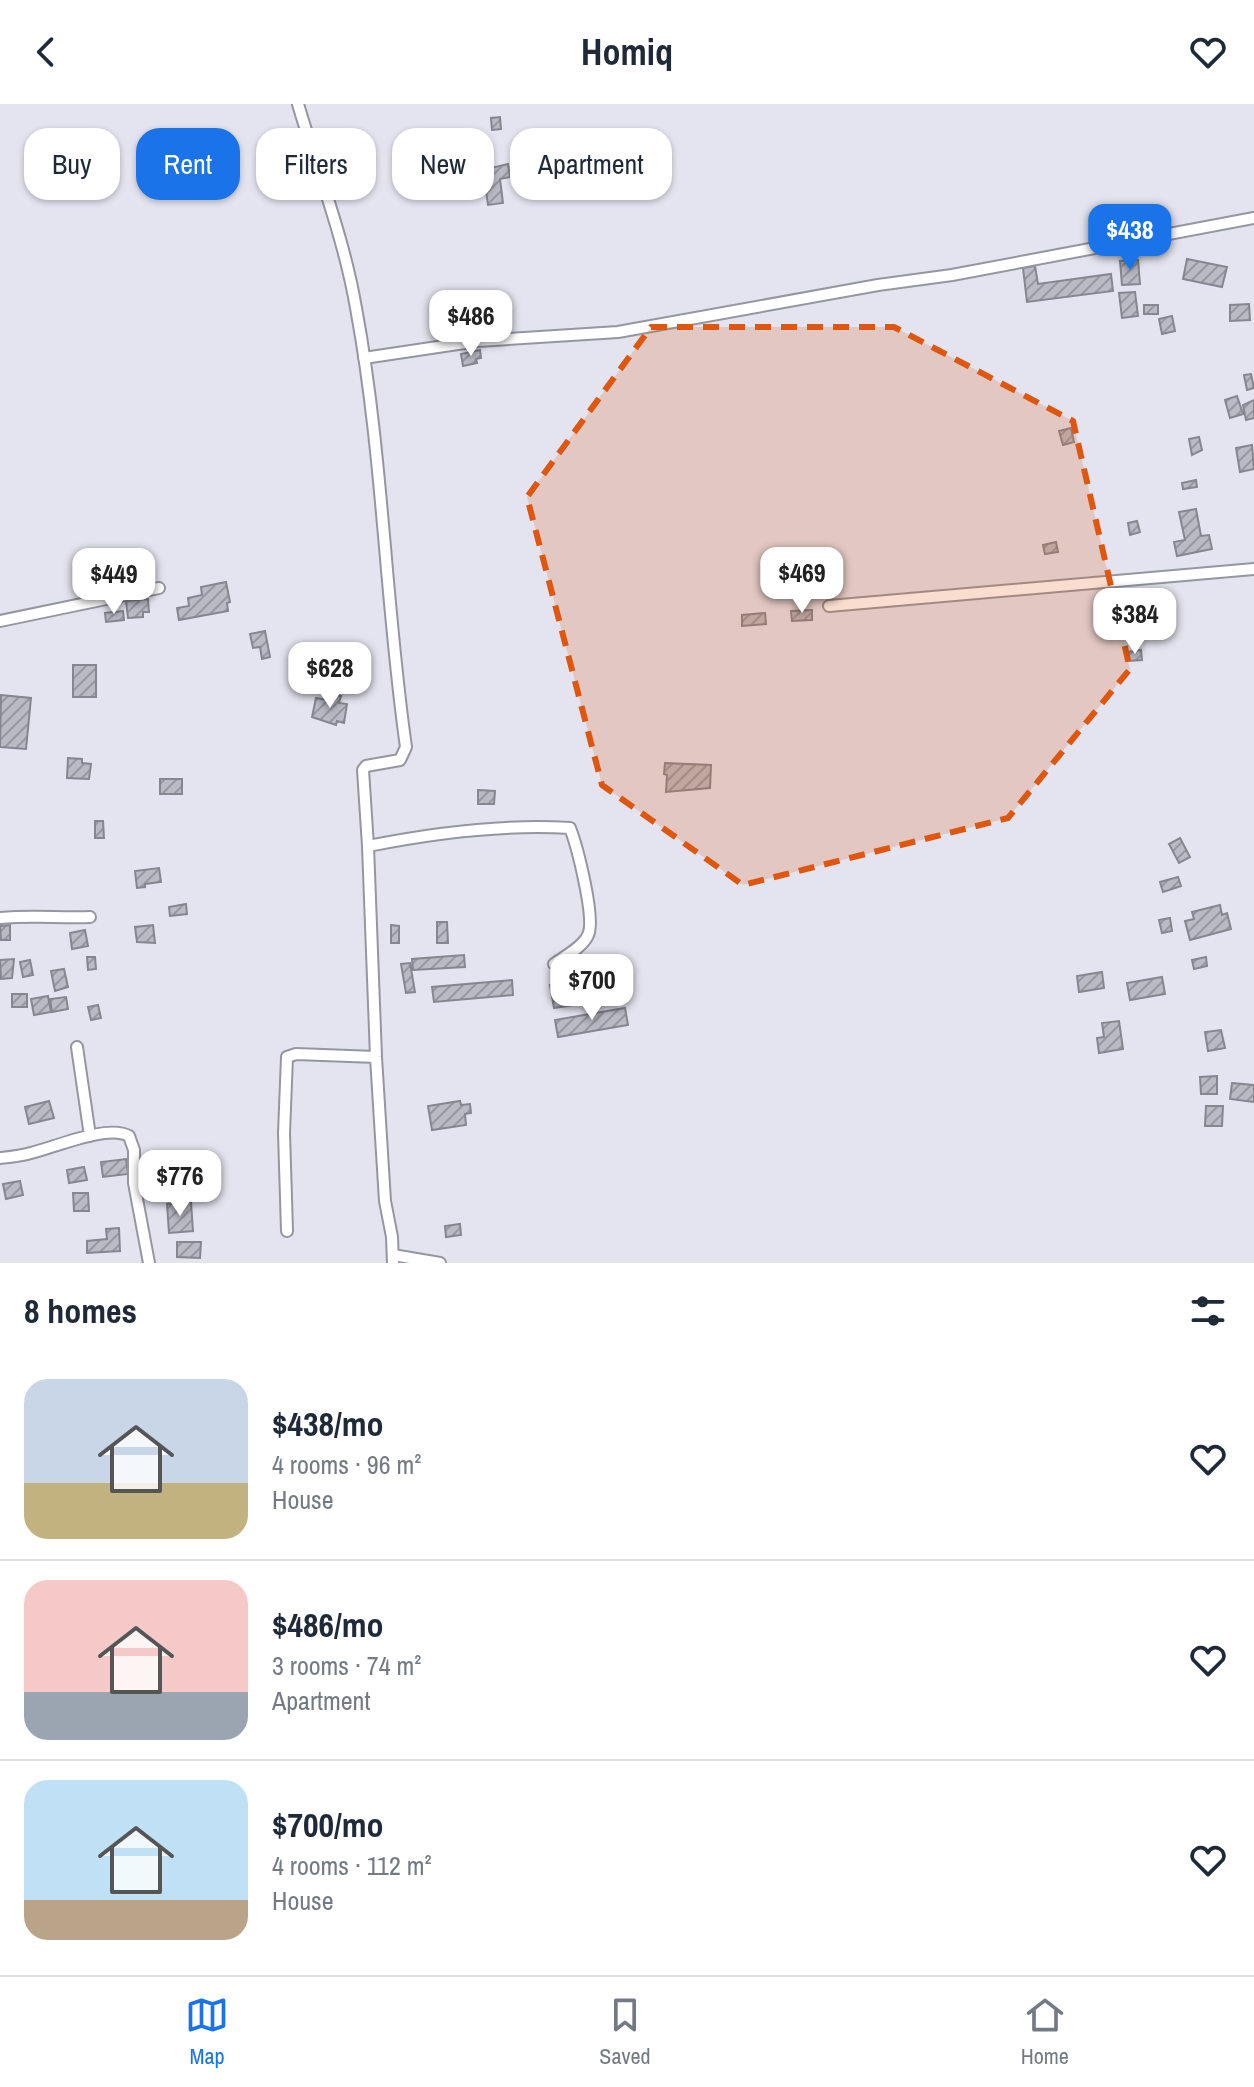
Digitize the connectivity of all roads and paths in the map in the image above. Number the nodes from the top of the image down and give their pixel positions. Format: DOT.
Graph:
graph roads {
  1 [pos="298,104"];
  2 [pos="1254,218"];
  3 [pos="364,358"];
  4 [pos="1254,569"];
  5 [pos="159,588"];
  6 [pos="829,606"];
  7 [pos="0,621"];
  8 [pos="368,846"];
  9 [pos="90,917"];
  10 [pos="0,918"];
  11 [pos="554,964"];
  12 [pos="77,1047"];
  13 [pos="376,1057"];
  14 [pos="90,1136"];
  15 [pos="0,1158"];
  16 [pos="287,1231"];
  17 [pos="393,1259"];
  18 [pos="149,1263"];
  19 [pos="440,1263"];
  1 -- 3 [label="street"];
  2 -- 3 [label="street"];
  3 -- 8 [label="street"];
  4 -- 6 [label="street"];
  5 -- 7 [label="street"];
  8 -- 11 [label="street"];
  8 -- 13 [label="street"];
  9 -- 10 [label="street"];
  12 -- 14 [label="street"];
  13 -- 16 [label="street"];
  13 -- 17 [label="street"];
  14 -- 15 [label="street"];
  14 -- 18 [label="street"];
  17 -- 19 [label="street"];
}
